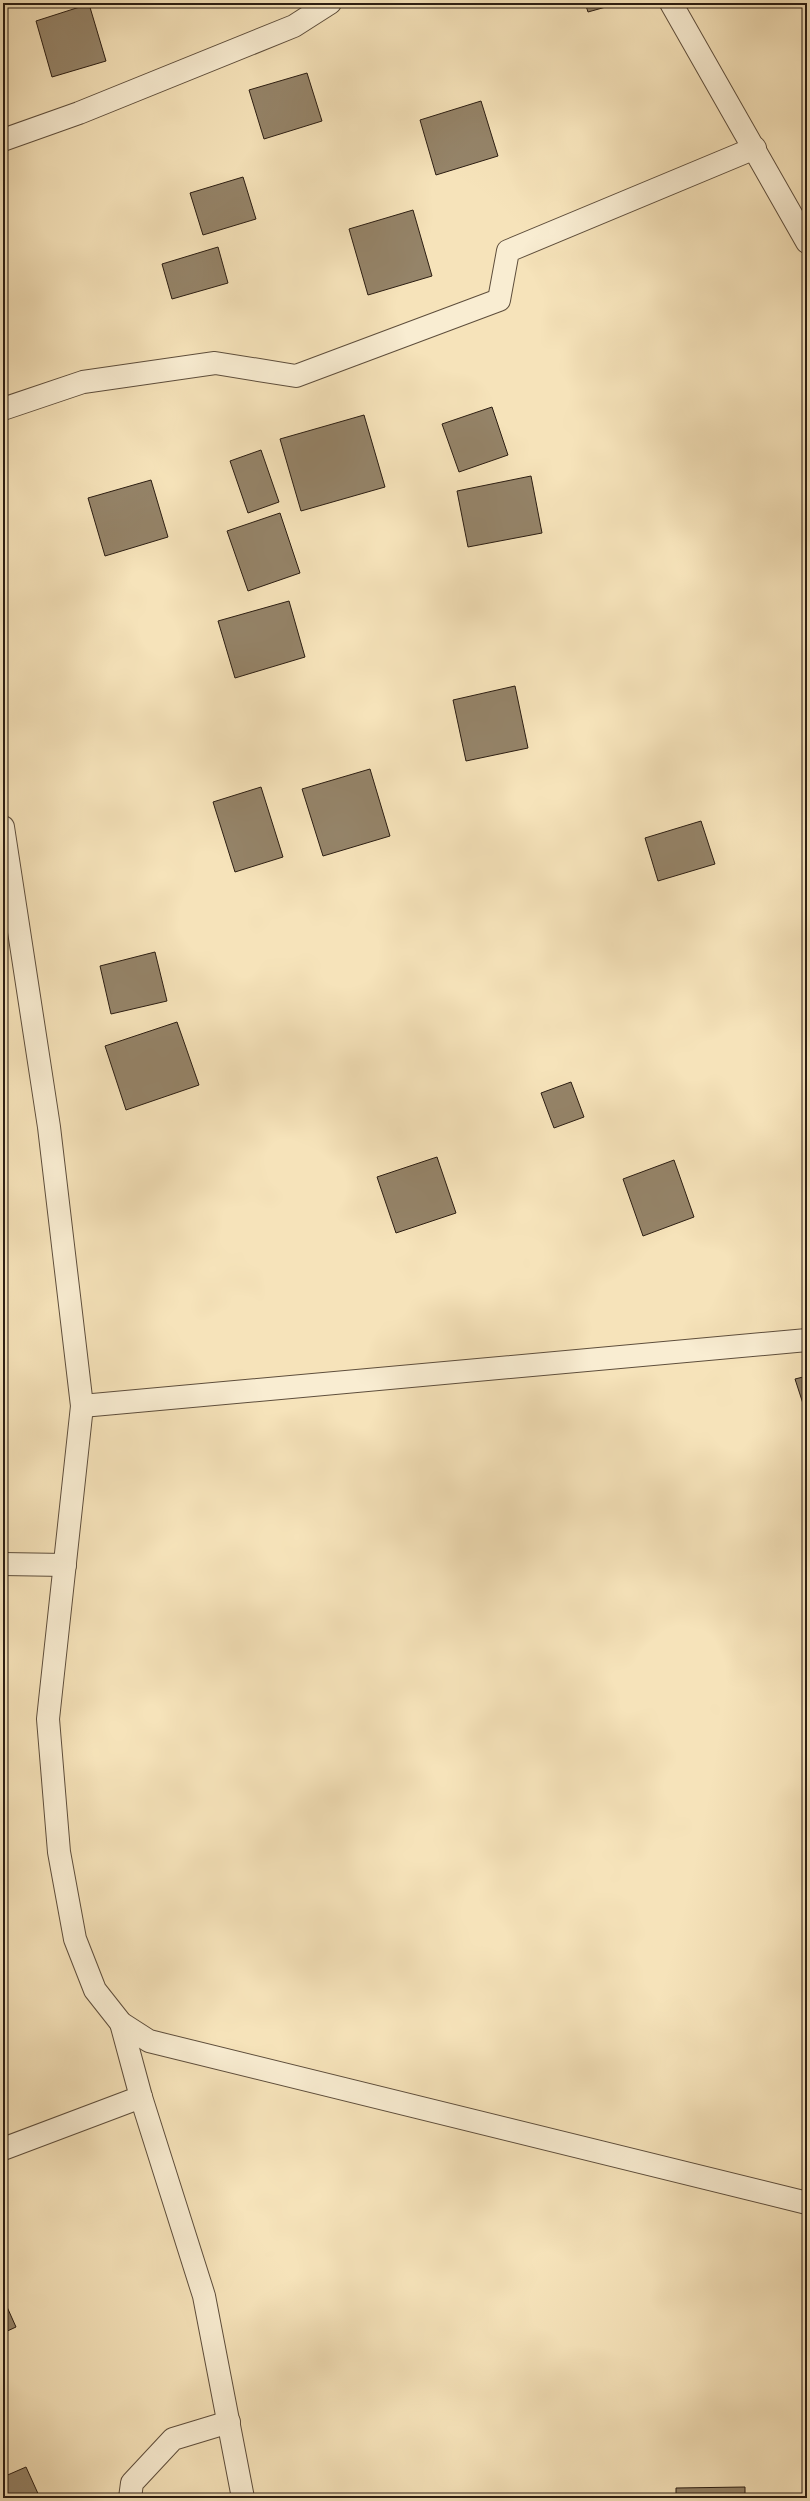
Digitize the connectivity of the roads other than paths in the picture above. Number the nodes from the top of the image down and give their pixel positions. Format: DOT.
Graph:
graph roads {
  1 [pos="330,3"];
  2 [pos="671,3"];
  3 [pos="3,140"];
  4 [pos="755,148"];
  5 [pos="807,242"];
  6 [pos="3,409"];
  7 [pos="3,828"];
  8 [pos="807,1340"];
  9 [pos="82,1406"];
  10 [pos="3,1564"];
  11 [pos="65,1565"];
  12 [pos="121,2023"];
  13 [pos="141,2097"];
  14 [pos="3,2149"];
  15 [pos="807,2202"];
  16 [pos="229,2422"];
  17 [pos="130,2498"];
  18 [pos="243,2498"];
  1 -- 3 [label="street"];
  2 -- 4 [label="street"];
  4 -- 5 [label="street"];
  4 -- 6 [label="street"];
  7 -- 9 [label="street"];
  8 -- 9 [label="street"];
  9 -- 11 [label="street"];
  10 -- 11 [label="street"];
  11 -- 12 [label="street"];
  12 -- 13 [label="street"];
  12 -- 15 [label="street"];
  13 -- 14 [label="street"];
  13 -- 16 [label="street"];
  16 -- 17 [label="street"];
  16 -- 18 [label="street"];
}
